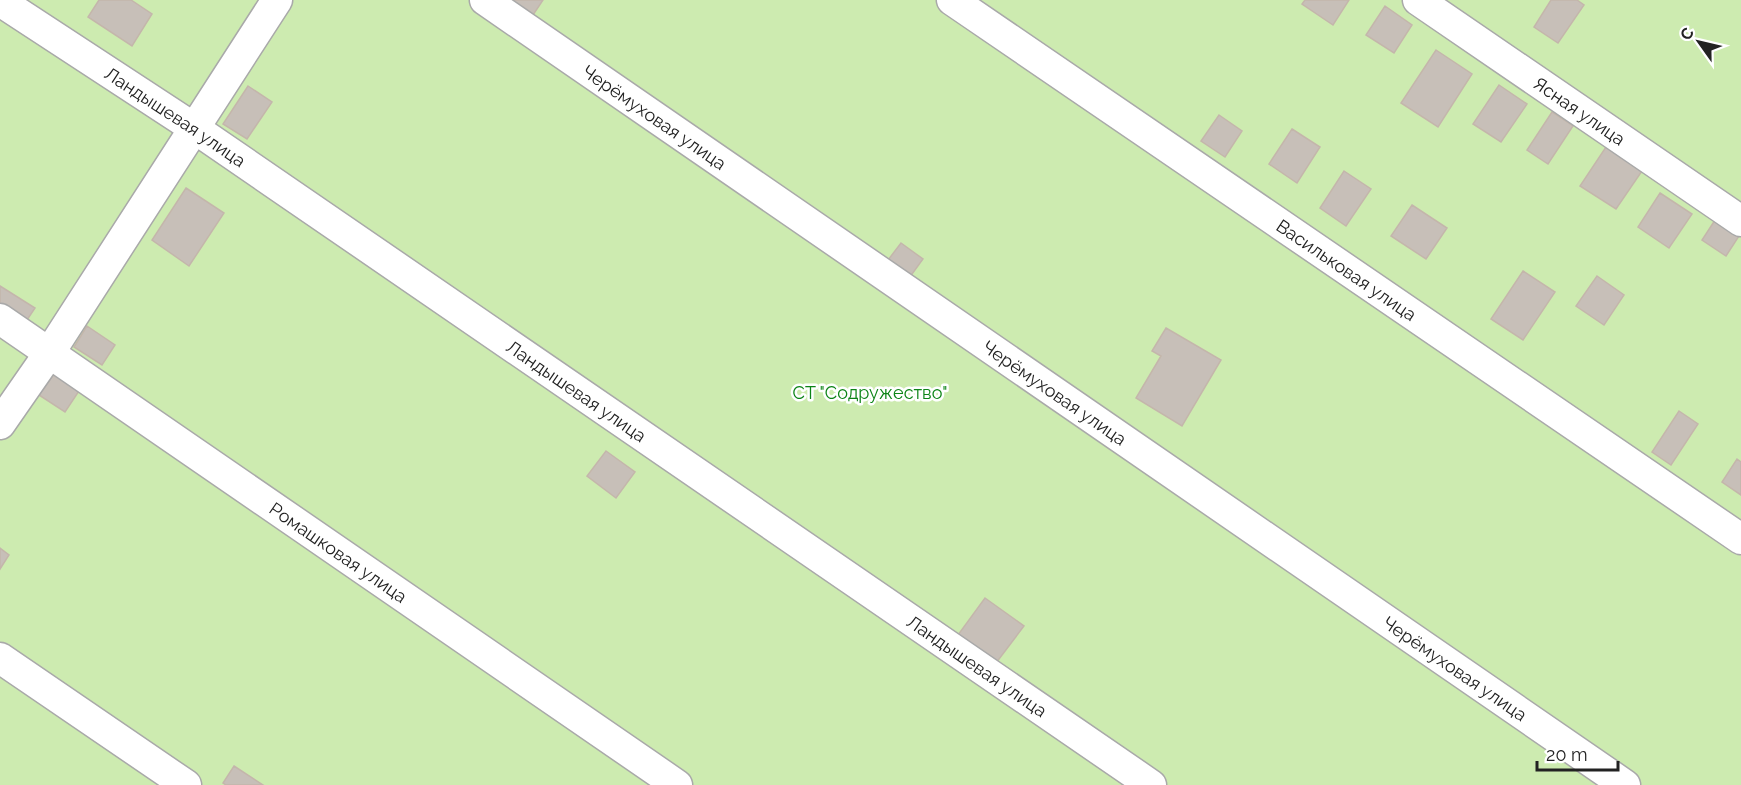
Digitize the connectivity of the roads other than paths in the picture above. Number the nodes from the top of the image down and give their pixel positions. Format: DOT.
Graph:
graph roads {
  1 [pos="277,0"];
  2 [pos="484,0"];
  3 [pos="952,0"];
  4 [pos="1418,0"];
  5 [pos="0,1"];
  6 [pos="194,128"];
  7 [pos="1741,221"];
  8 [pos="0,319"];
  9 [pos="50,352"];
  10 [pos="0,424"];
  11 [pos="1741,539"];
  12 [pos="0,658"];
  13 [pos="186,785"];
  14 [pos="677,785"];
  15 [pos="1151,785"];
  16 [pos="1625,785"];
  1 -- 6 [label="street"];
  2 -- 16 [label="street, Черёмуховая улица"];
  3 -- 11 [label="street, Васильковая улица"];
  4 -- 7 [label="street, Ясная улица"];
  5 -- 6 [label="street, Ландышевая улица"];
  6 -- 9 [label="street"];
  6 -- 15 [label="street, Ландышевая улица"];
  8 -- 9 [label="street, Ромашковая улица"];
  9 -- 10 [label="street"];
  9 -- 14 [label="street, Ромашковая улица"];
  12 -- 13 [label="street"];
}
